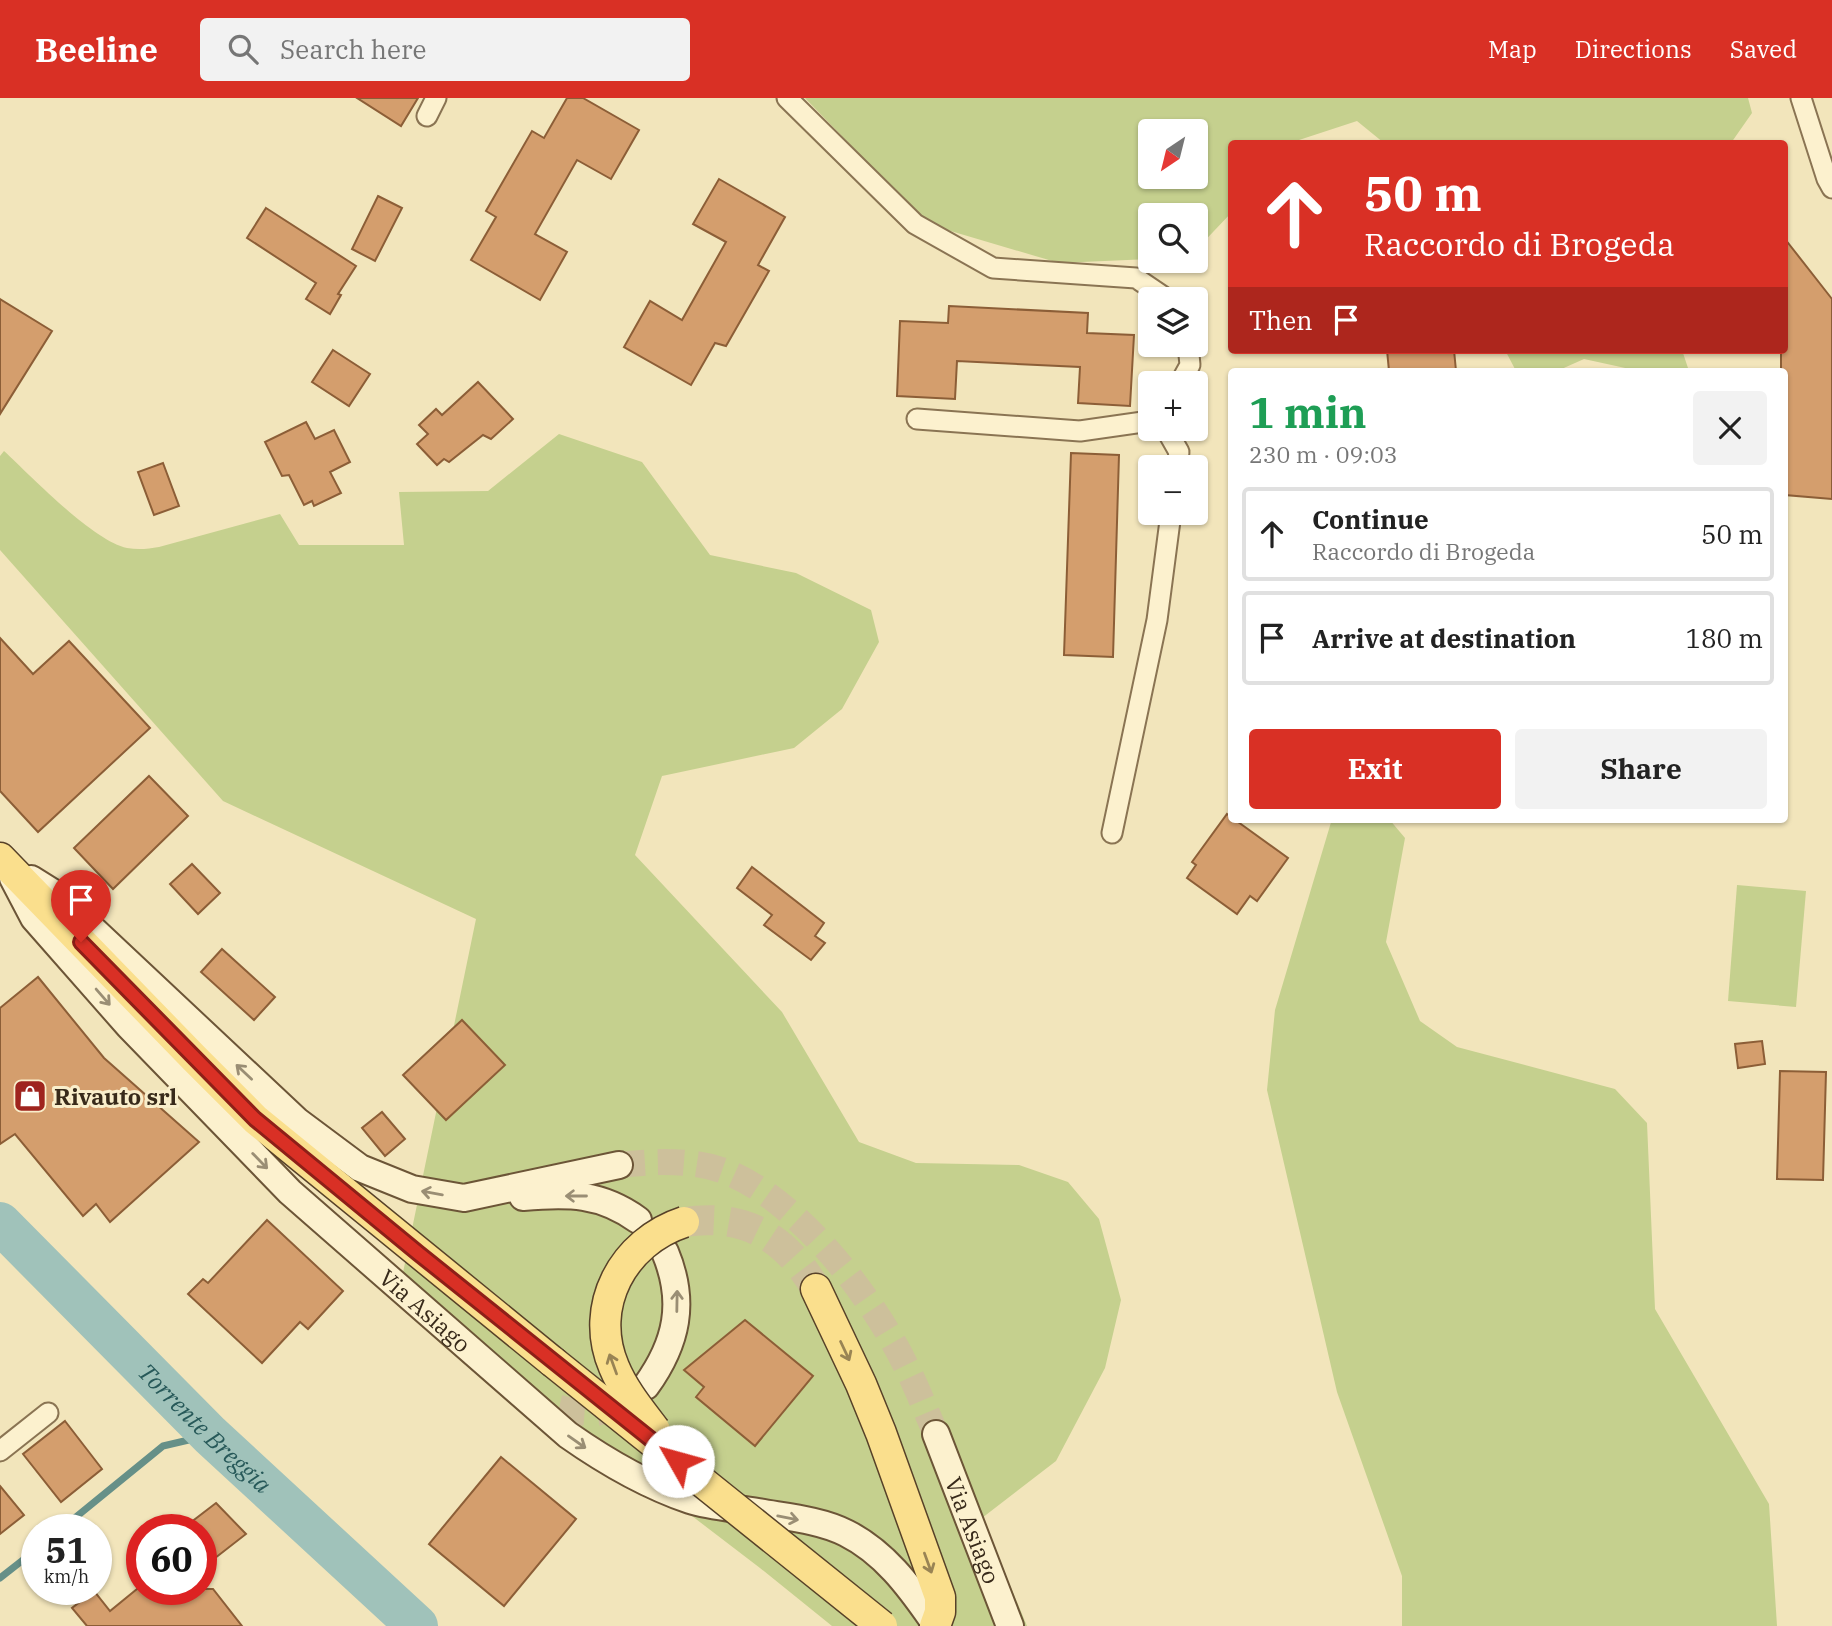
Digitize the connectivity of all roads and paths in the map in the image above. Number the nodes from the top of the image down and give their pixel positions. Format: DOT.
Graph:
graph roads {
  1 [pos="436,98"];
  2 [pos="787,98"];
  3 [pos="1801,98"];
  4 [pos="427,116"];
  5 [pos="1832,188"];
  6 [pos="1149,287"];
  7 [pos="917,419"];
  8 [pos="1138,423"];
  9 [pos="1169,525"];
  10 [pos="1112,833"];
  11 [pos="3,860"];
  12 [pos="619,1165"];
  13 [pos="464,1198"];
  14 [pos="638,1220"];
  15 [pos="684,1222"];
  16 [pos="666,1252"];
  17 [pos="816,1289"];
  18 [pos="646,1386"];
  19 [pos="517,1389"];
  20 [pos="559,1408"];
  21 [pos="48,1413"];
  22 [pos="936,1434"];
  23 [pos="0,1451"];
  24 [pos="678,1461"];
  25 [pos="882,1626"];
  26 [pos="934,1626"];
  27 [pos="1010,1626"];
  1 -- 4 [label="street"];
  2 -- 6 [label="street"];
  3 -- 5 [label="street"];
  7 -- 8 [label="street"];
  9 -- 10 [label="street"];
  13 -- 11 [label="street, one-way"];
  11 -- 19 [label="street, Via Asiago, one-way"];
  11 -- 24 [label="main road, bridge"];
  12 -- 13 [label="street"];
  14 -- 13 [label="street, one-way"];
  24 -- 15 [label="main road, one-way, bridge"];
  18 -- 16 [label="street, one-way"];
  17 -- 26 [label="main road, one-way"];
  19 -- 20 [label="street"];
  19 -- 26 [label="street, Via Asiago, one-way"];
  21 -- 23 [label="street"];
  22 -- 27 [label="street, Via Asiago"];
  24 -- 25 [label="main road, bridge"];
}
